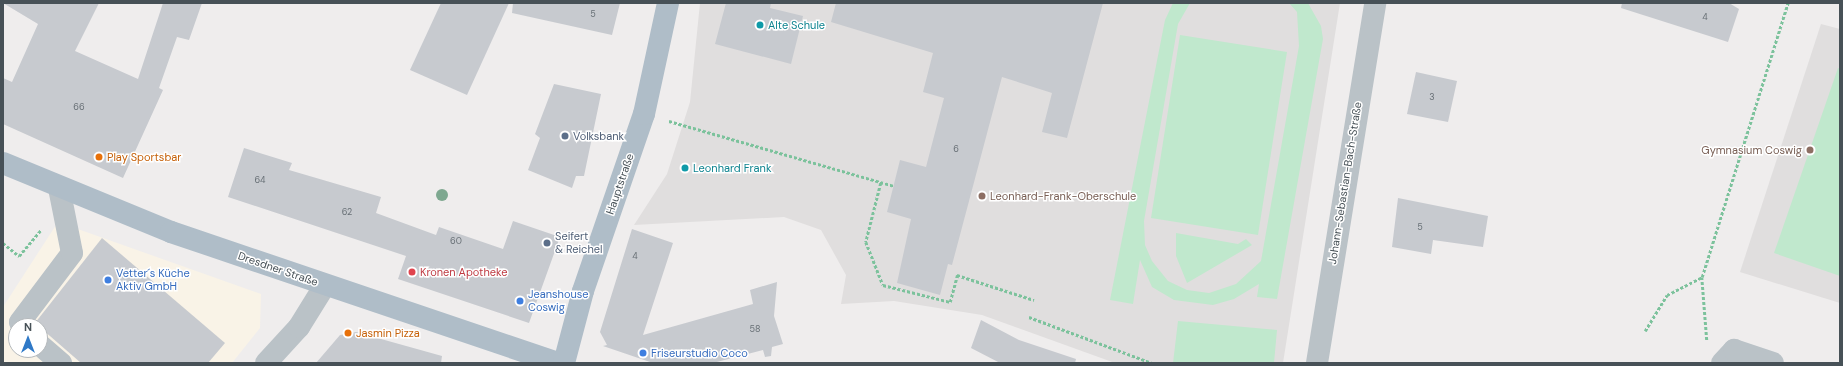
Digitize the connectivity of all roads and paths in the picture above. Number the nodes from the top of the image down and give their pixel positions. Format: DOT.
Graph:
graph roads {
  1 [pos="668,3"];
  2 [pos="1375,3"];
  3 [pos="1788,3"];
  4 [pos="644,114"];
  5 [pos="3,163"];
  6 [pos="881,183"];
  7 [pos="894,186"];
  8 [pos="61,197"];
  9 [pos="3,243"];
  10 [pos="1702,277"];
  11 [pos="325,285"];
  12 [pos="1034,300"];
  13 [pos="1029,317"];
  14 [pos="23,318"];
  15 [pos="1645,331"];
  16 [pos="48,352"];
  17 [pos="1715,355"];
  18 [pos="61,363"];
  19 [pos="266,363"];
  20 [pos="558,363"];
  21 [pos="564,363"];
  22 [pos="1152,363"];
  23 [pos="1316,363"];
  24 [pos="1773,363"];
  1 -- 4 [label="main road, Hauptstraße"];
  2 -- 23 [label="street, Johann-Sebastian-Bach-Straße"];
  3 -- 10 [label="path"];
  4 -- 6 [label="path"];
  4 -- 21 [label="main road, Hauptstraße"];
  5 -- 8 [label="main road, Dresdner Straße"];
  6 -- 7 [label="path"];
  6 -- 12 [label="path"];
  8 -- 9 [label="path"];
  8 -- 11 [label="main road, Dresdner Straße"];
  8 -- 14 [label="street"];
  10 -- 15 [label="path"];
  10 -- 17 [label="path"];
  11 -- 19 [label="street"];
  11 -- 20 [label="main road, Dresdner Straße"];
  13 -- 22 [label="path"];
  16 -- 18 [label="street"];
  17 -- 24 [label="street"];
}
